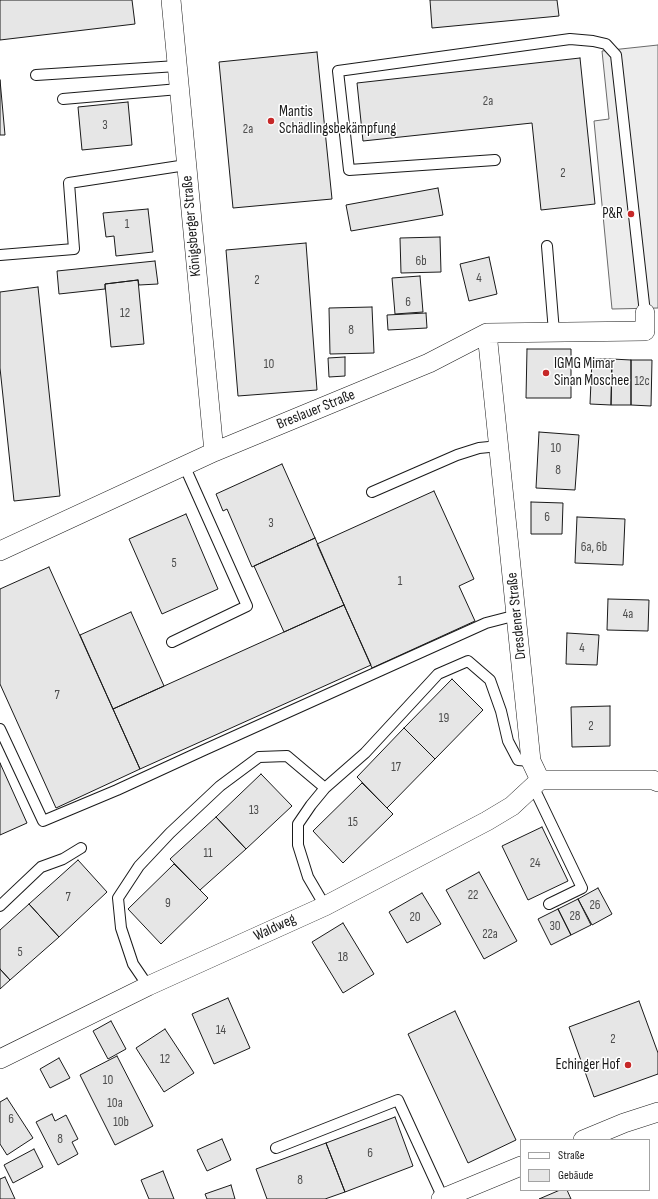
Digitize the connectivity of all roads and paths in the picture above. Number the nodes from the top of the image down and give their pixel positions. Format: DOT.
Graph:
graph roads {
  1 [pos="170,0"];
  2 [pos="177,66"];
  3 [pos="36,75"];
  4 [pos="180,89"];
  5 [pos="63,99"];
  6 [pos="495,160"];
  7 [pos="186,165"];
  8 [pos="547,246"];
  9 [pos="0,255"];
  10 [pos="645,322"];
  11 [pos="554,332"];
  12 [pos="487,333"];
  13 [pos="499,446"];
  14 [pos="214,452"];
  15 [pos="184,465"];
  16 [pos="372,492"];
  17 [pos="0,551"];
  18 [pos="516,615"];
  19 [pos="172,642"];
  20 [pos="0,729"];
  21 [pos="531,761"];
  22 [pos="658,782"];
  23 [pos="536,783"];
  24 [pos="325,788"];
  25 [pos="82,848"];
  26 [pos="549,904"];
  27 [pos="0,906"];
  28 [pos="325,906"];
  29 [pos="148,986"];
  30 [pos="0,1059"];
  31 [pos="658,1112"];
  32 [pos="585,1139"];
  33 [pos="276,1148"];
  34 [pos="520,1166"];
  35 [pos="442,1199"];
  1 -- 2 [label="street, Königsberger Straße"];
  2 -- 3 [label="lane"];
  2 -- 4 [label="street, Königsberger Straße"];
  4 -- 5 [label="lane"];
  4 -- 7 [label="street, Königsberger Straße"];
  6 -- 10 [label="lane"];
  7 -- 9 [label="lane"];
  7 -- 14 [label="street, Königsberger Straße"];
  8 -- 11 [label="lane"];
  10 -- 11 [label="street, Breslauer Straße"];
  11 -- 12 [label="street, Breslauer Straße"];
  12 -- 13 [label="street, Dresdener Straße"];
  12 -- 14 [label="street, Breslauer Straße"];
  13 -- 16 [label="lane"];
  13 -- 18 [label="street, Dresdener Straße"];
  14 -- 15 [label="street, Breslauer Straße"];
  15 -- 17 [label="street, Breslauer Straße"];
  15 -- 19 [label="lane"];
  18 -- 20 [label="lane"];
  18 -- 21 [label="street, Dresdener Straße"];
  21 -- 23 [label="street, Dresdener Straße"];
  21 -- 24 [label="lane"];
  22 -- 23 [label="street"];
  23 -- 26 [label="lane"];
  23 -- 28 [label="street, Waldweg"];
  24 -- 28 [label="lane"];
  24 -- 29 [label="lane"];
  25 -- 27 [label="lane"];
  28 -- 29 [label="street, Waldweg"];
  29 -- 30 [label="street, Waldweg"];
  31 -- 32 [label="street"];
  33 -- 35 [label="lane"];
  34 -- 35 [label="street"];
}
